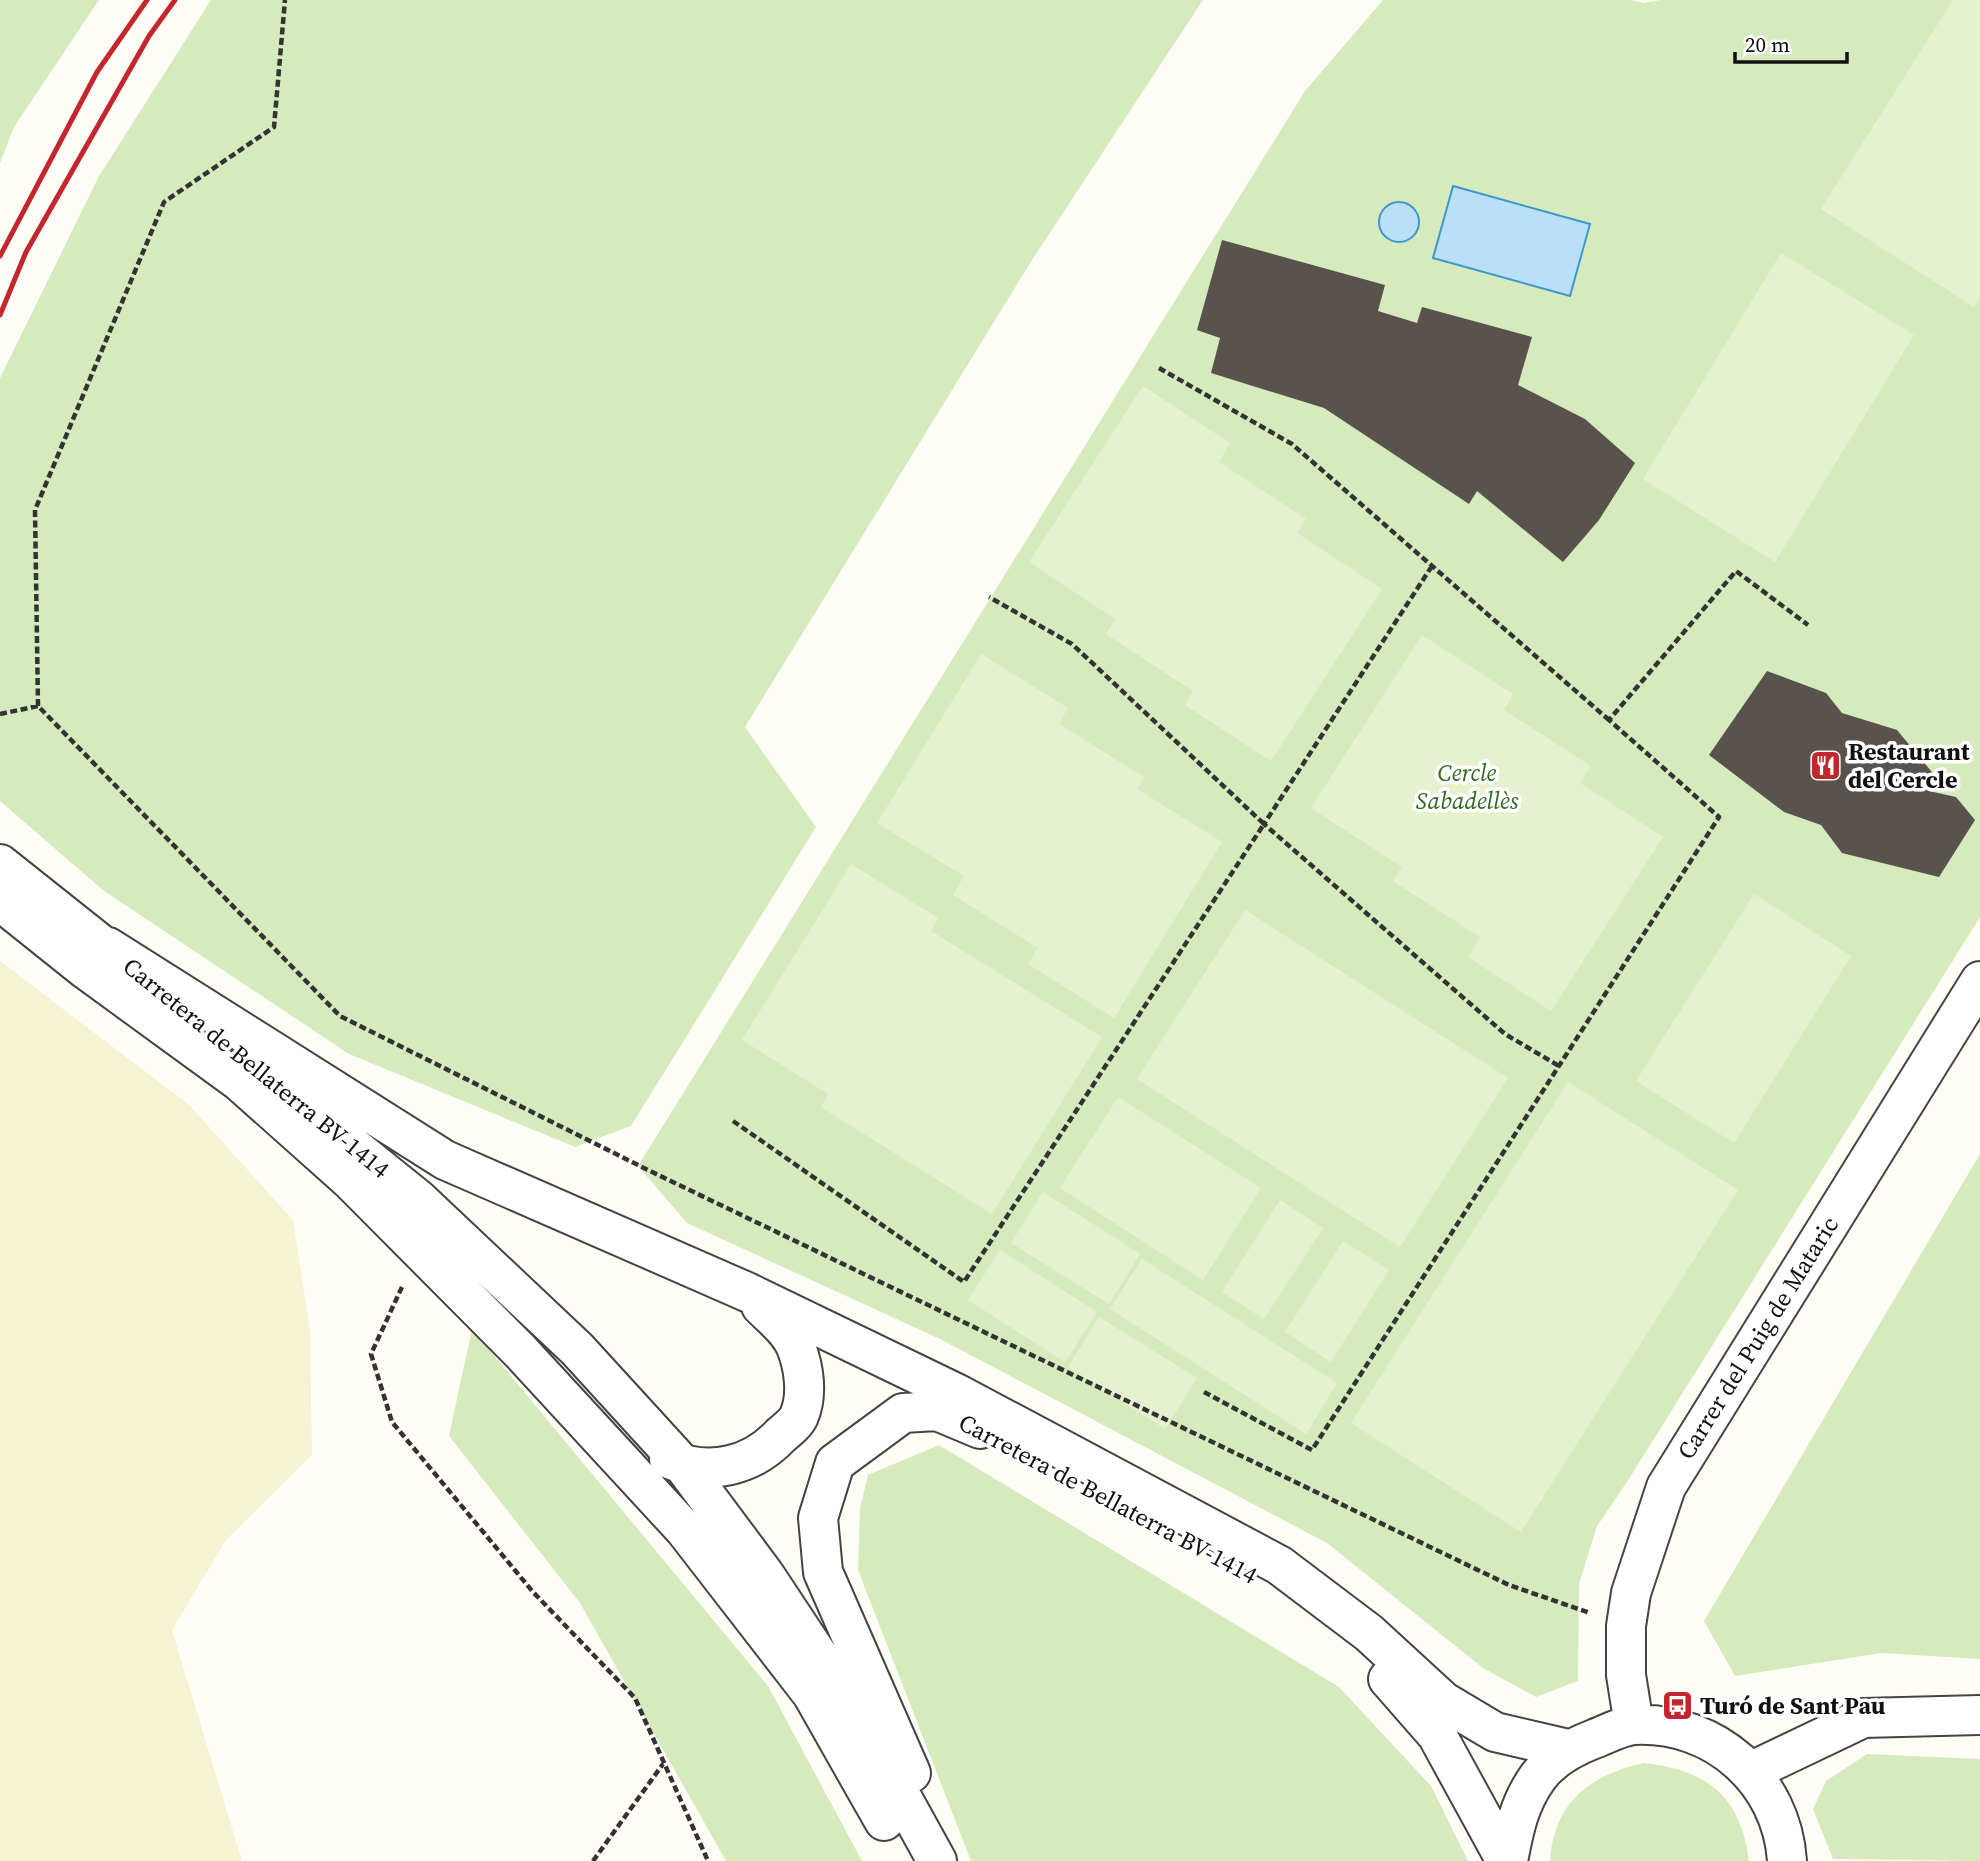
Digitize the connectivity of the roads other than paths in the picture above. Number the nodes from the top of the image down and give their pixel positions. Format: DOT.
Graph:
graph roads {
  1 [pos="0,864"];
  2 [pos="0,901"];
  3 [pos="108,947"];
  4 [pos="1980,981"];
  5 [pos="271,1110"];
  6 [pos="747,1292"];
  7 [pos="933,1406"];
  8 [pos="683,1465"];
  9 [pos="1980,1716"];
  10 [pos="1634,1725"];
  11 [pos="1568,1749"];
  12 [pos="1752,1771"];
  13 [pos="907,1861"];
  14 [pos="937,1861"];
  15 [pos="944,1861"];
  16 [pos="1507,1861"];
  17 [pos="1787,1861"];
  1 -- 3 [label="street"];
  2 -- 5 [label="street, Carretera de Bellaterra BV-1414"];
  3 -- 6 [label="street, Carretera de Bellaterra BV-1414"];
  3 -- 8 [label="street, Carretera de Bellaterra BV-1414"];
  4 -- 10 [label="street, Carrer del Puig de Mataric"];
  5 -- 8 [label="street, Carretera de Bellaterra BV-1414"];
  5 -- 13 [label="street, Carretera de Bellaterra BV-1414"];
  6 -- 7 [label="street, Carretera de Bellaterra BV-1414"];
  6 -- 8 [label="street, Carretera de Bellaterra BV-1414"];
  7 -- 11 [label="street, Carretera de Bellaterra BV-1414"];
  7 -- 15 [label="street"];
  7 -- 16 [label="street, Carretera de Bellaterra BV-1414"];
  8 -- 14 [label="street, Carretera de Bellaterra BV-1414"];
  9 -- 12 [label="street"];
  10 -- 11 [label="street"];
  10 -- 12 [label="street"];
  11 -- 16 [label="street"];
  12 -- 17 [label="street"];
}
